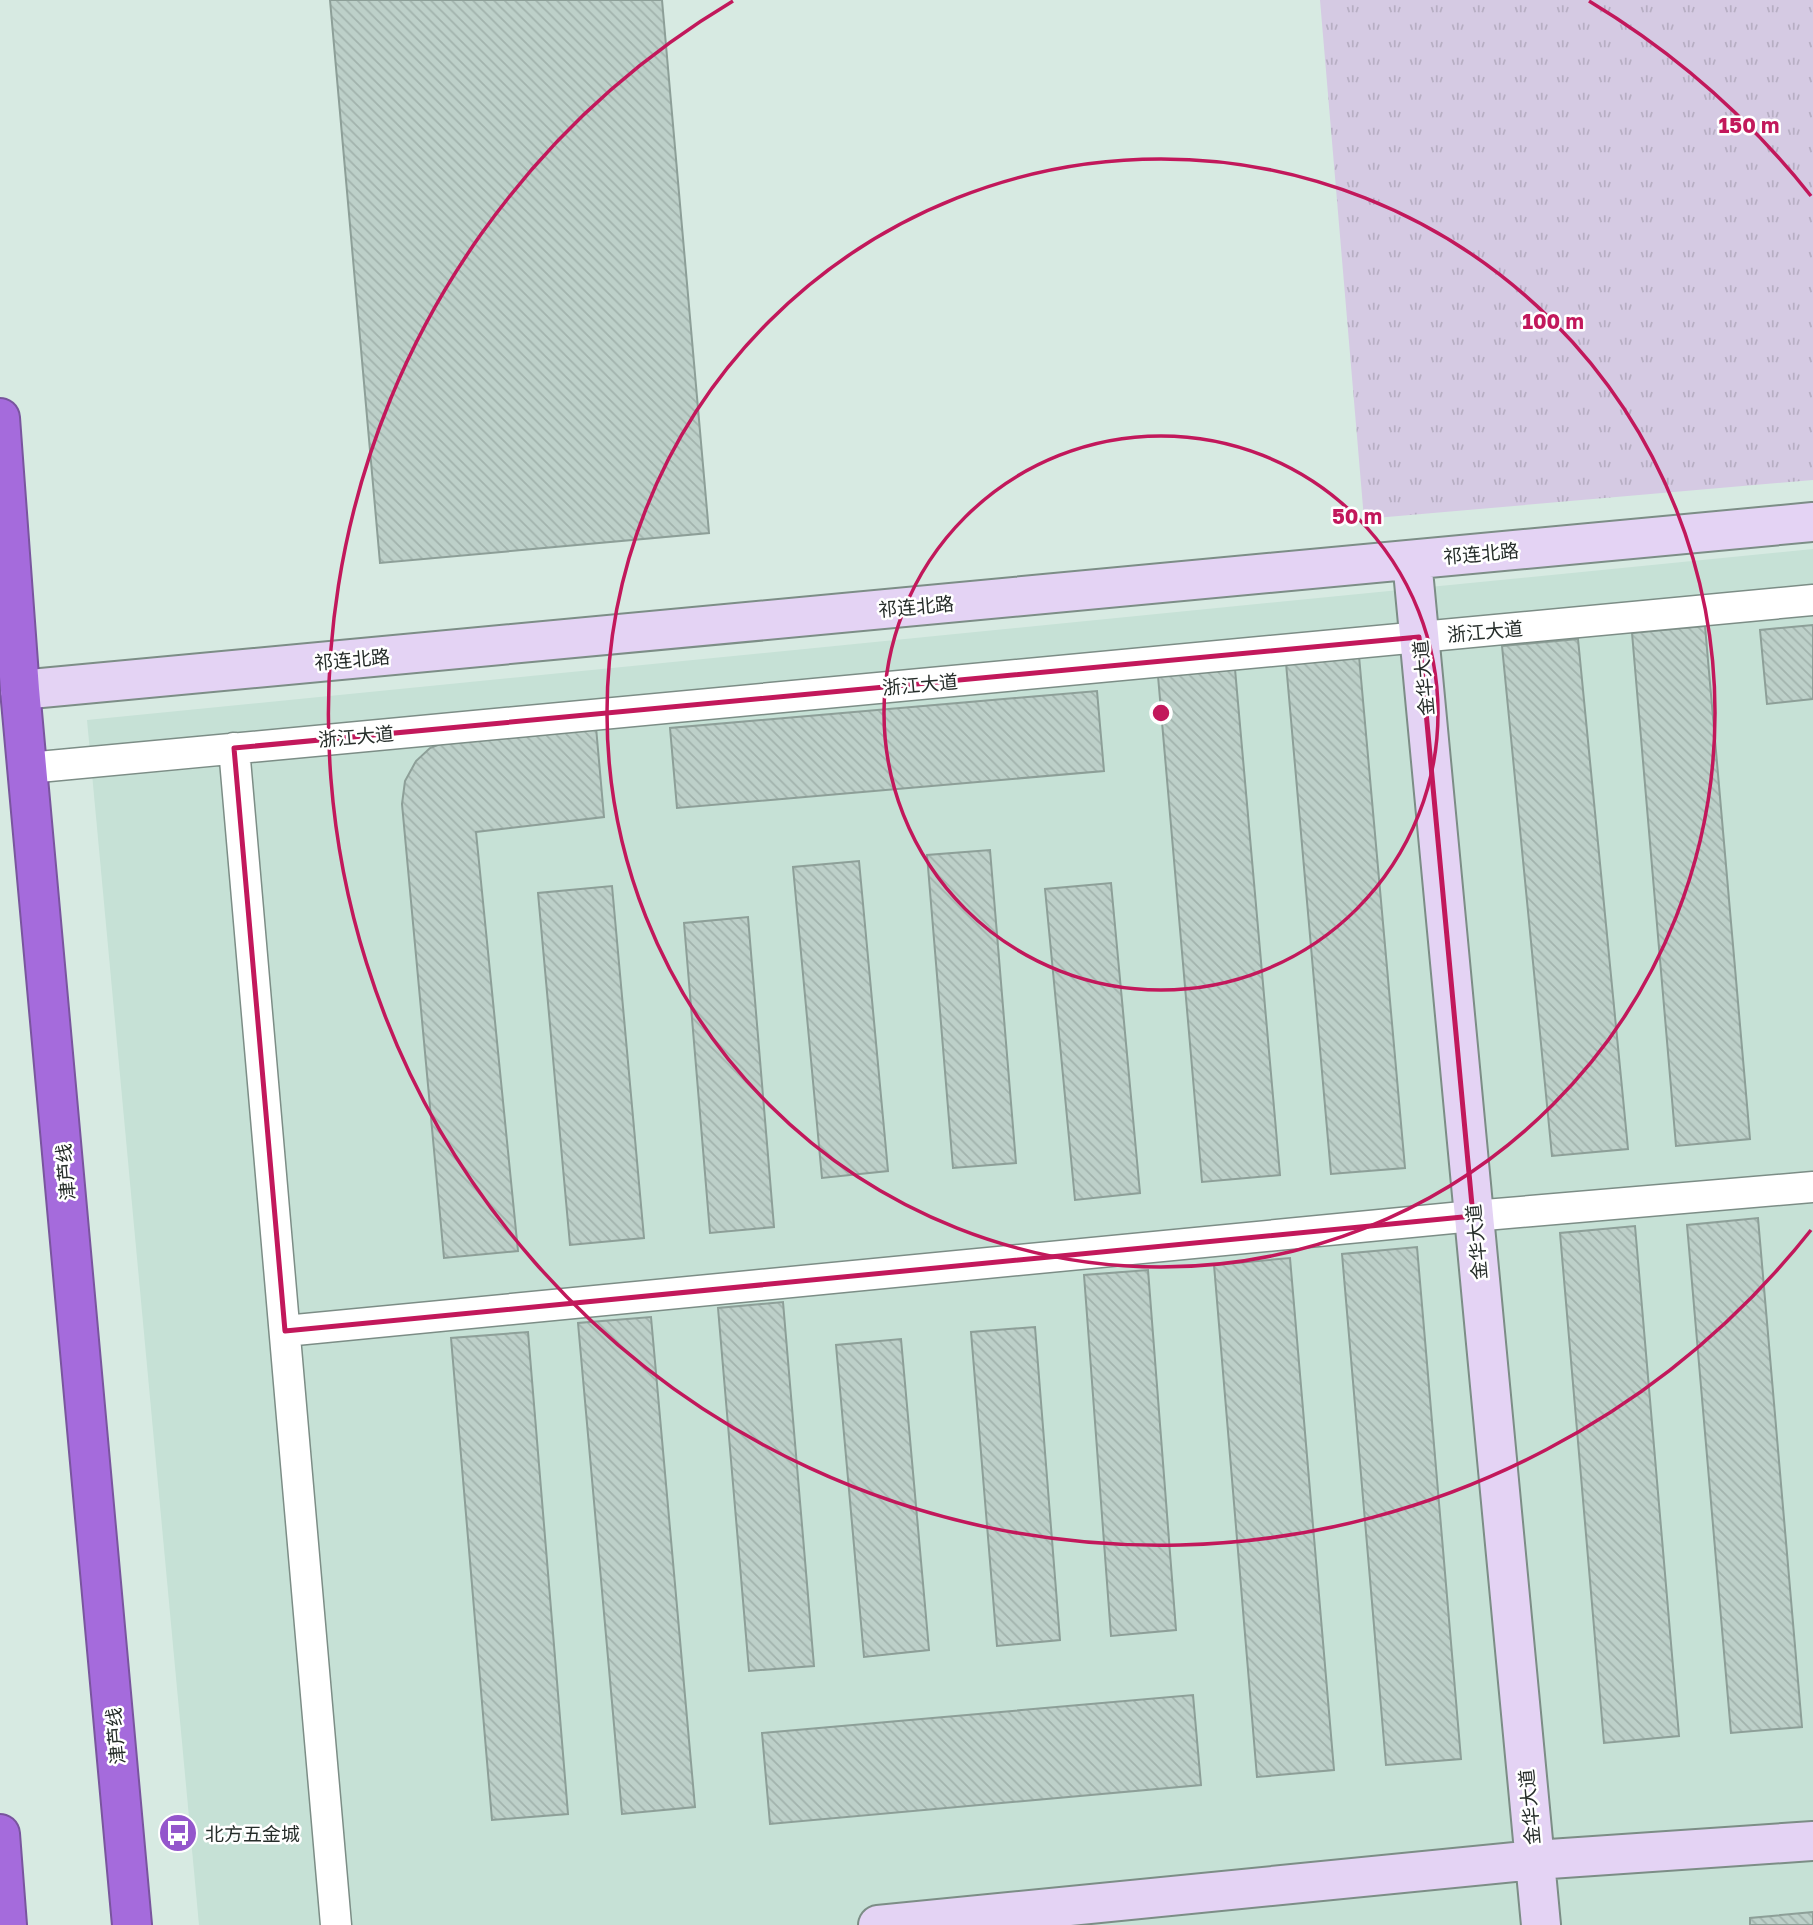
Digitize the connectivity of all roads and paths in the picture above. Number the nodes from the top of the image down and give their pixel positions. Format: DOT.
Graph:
graph roads {
  1 [pos="0,418"];
  2 [pos="1813,522"];
  3 [pos="1412,560"];
  4 [pos="1813,600"];
  5 [pos="1419,637"];
  6 [pos="20,690"];
  7 [pos="234,748"];
  8 [pos="28,768"];
  9 [pos="1813,1187"];
  10 [pos="1474,1216"];
  11 [pos="285,1331"];
  12 [pos="0,1833"];
  13 [pos="1813,1841"];
  14 [pos="1535,1860"];
  15 [pos="7,1925"];
  16 [pos="132,1925"];
  17 [pos="336,1925"];
  18 [pos="878,1925"];
  19 [pos="1541,1925"];
  1 -- 6 [label="highway, 津芦线"];
  2 -- 3 [label="street, 祁连北路"];
  3 -- 5 [label="street, 金华大道"];
  3 -- 6 [label="street, 祁连北路"];
  4 -- 5 [label="street, 浙江大道"];
  5 -- 7 [label="street, 浙江大道"];
  5 -- 10 [label="street, 金华大道"];
  6 -- 8 [label="highway, 津芦线"];
  7 -- 8 [label="street, 浙江大道"];
  7 -- 11 [label="street"];
  8 -- 16 [label="highway, 津芦线"];
  9 -- 10 [label="street"];
  10 -- 11 [label="street"];
  10 -- 14 [label="street, 金华大道"];
  11 -- 17 [label="street"];
  12 -- 15 [label="highway"];
  13 -- 14 [label="street"];
  14 -- 18 [label="street"];
  14 -- 19 [label="street, 金华大道"];
}
